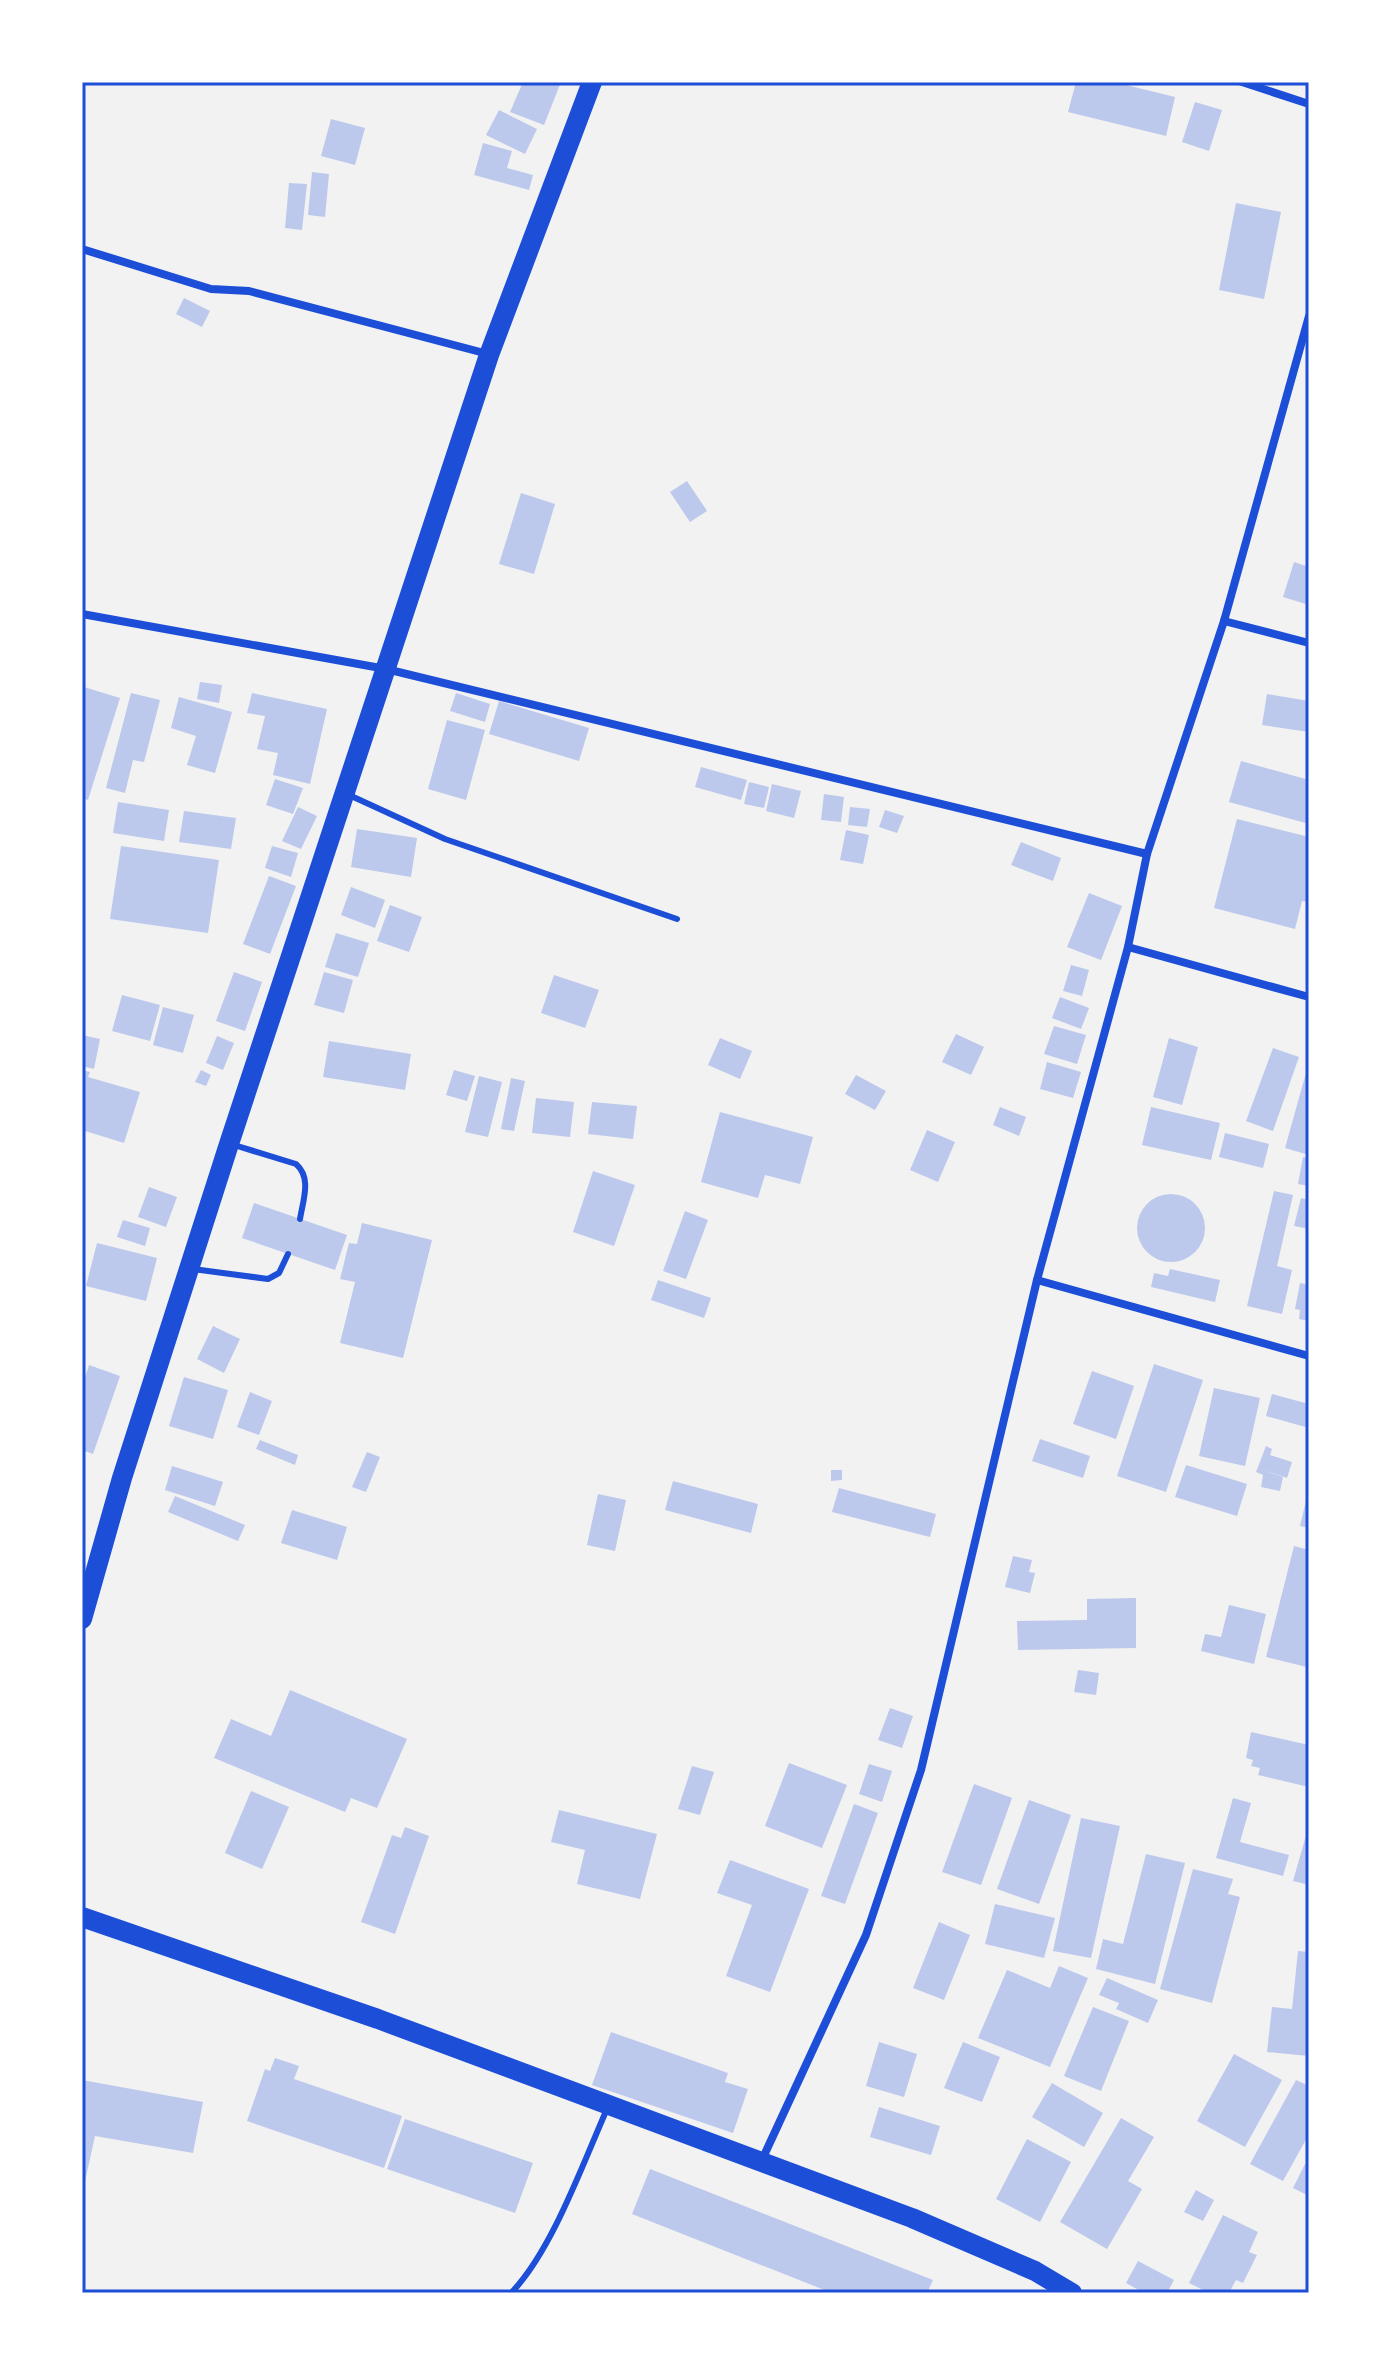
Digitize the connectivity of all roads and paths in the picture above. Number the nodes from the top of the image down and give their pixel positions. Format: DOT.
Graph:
graph roads {
  1 [pos="592,82"];
  2 [pos="1242,82"];
  3 [pos="1309,104"];
  4 [pos="82,249"];
  5 [pos="1309,316"];
  6 [pos="489,355"];
  7 [pos="82,614"];
  8 [pos="1224,621"];
  9 [pos="1309,643"];
  10 [pos="386,669"];
  11 [pos="345,793"];
  12 [pos="1147,854"];
  13 [pos="677,919"];
  14 [pos="1128,947"];
  15 [pos="1309,997"];
  16 [pos="229,1144"];
  17 [pos="300,1219"];
  18 [pos="288,1254"];
  19 [pos="189,1268"];
  20 [pos="1037,1280"];
  21 [pos="1309,1356"];
  22 [pos="82,1619"];
  23 [pos="82,1917"];
  24 [pos="609,2106"];
  25 [pos="760,2163"];
  26 [pos="511,2293"];
  27 [pos="1072,2293"];
  1 -- 6 [label="main road"];
  2 -- 3 [label="street"];
  4 -- 6 [label="street"];
  5 -- 8 [label="street"];
  6 -- 10 [label="main road"];
  7 -- 10 [label="street"];
  8 -- 9 [label="street"];
  8 -- 12 [label="street"];
  10 -- 11 [label="main road"];
  10 -- 12 [label="street"];
  11 -- 13 [label="lane"];
  11 -- 16 [label="main road"];
  12 -- 14 [label="street"];
  14 -- 15 [label="street"];
  14 -- 20 [label="street"];
  16 -- 17 [label="lane"];
  16 -- 19 [label="main road"];
  18 -- 19 [label="lane"];
  19 -- 22 [label="main road"];
  20 -- 21 [label="street"];
  20 -- 25 [label="street"];
  23 -- 24 [label="main road"];
  24 -- 25 [label="main road"];
  24 -- 26 [label="lane"];
  25 -- 27 [label="main road"];
}
